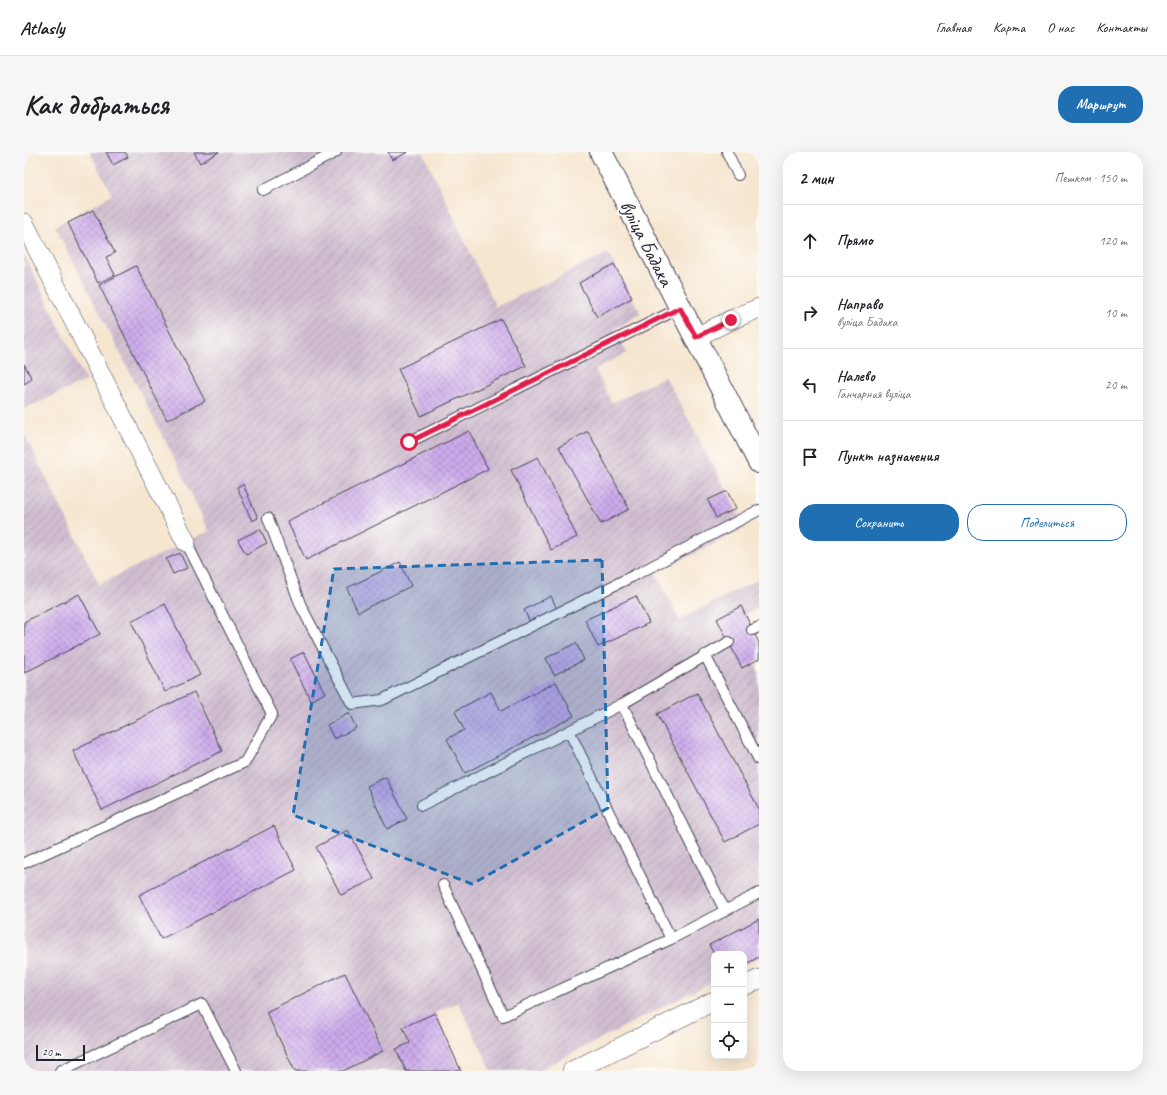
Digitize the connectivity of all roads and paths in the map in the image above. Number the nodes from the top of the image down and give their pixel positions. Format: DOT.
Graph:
graph roads {
  1 [pos="336,152"];
  2 [pos="601,152"];
  3 [pos="727,152"];
  4 [pos="738,175"];
  5 [pos="263,190"];
  6 [pos="24,223"];
  7 [pos="680,308"];
  8 [pos="759,308"];
  9 [pos="696,337"];
  10 [pos="409,442"];
  11 [pos="759,462"];
  12 [pos="759,510"];
  13 [pos="268,518"];
  14 [pos="186,542"];
  15 [pos="729,642"];
  16 [pos="705,655"];
  17 [pos="622,704"];
  18 [pos="569,731"];
  19 [pos="759,760"];
  20 [pos="422,805"];
  21 [pos="24,862"];
  22 [pos="443,885"];
  23 [pos="759,893"];
  24 [pos="725,911"];
  25 [pos="671,939"];
  26 [pos="759,979"];
  27 [pos="747,985"];
  28 [pos="711,1002"];
  29 [pos="60,1071"];
  30 [pos="236,1071"];
  31 [pos="572,1071"];
  1 -- 5 [label="lane"];
  2 -- 7 [label="main road, вуліца Бадака"];
  3 -- 4 [label="lane"];
  6 -- 14 [label="street"];
  7 -- 9 [label="main road, вуліца Бадака"];
  7 -- 10 [label="lane"];
  8 -- 9 [label="street"];
  9 -- 11 [label="main road, вуліца Бадака"];
  12 -- 13 [label="lane"];
  14 -- 21 [label="lane"];
  15 -- 16 [label="lane"];
  16 -- 17 [label="lane"];
  16 -- 19 [label="lane"];
  17 -- 18 [label="lane"];
  17 -- 24 [label="lane"];
  18 -- 20 [label="lane"];
  18 -- 25 [label="lane"];
  22 -- 25 [label="lane"];
  23 -- 24 [label="lane"];
  24 -- 25 [label="lane"];
  26 -- 27 [label="street"];
  28 -- 31 [label="street"];
  29 -- 30 [label="lane"];
}
